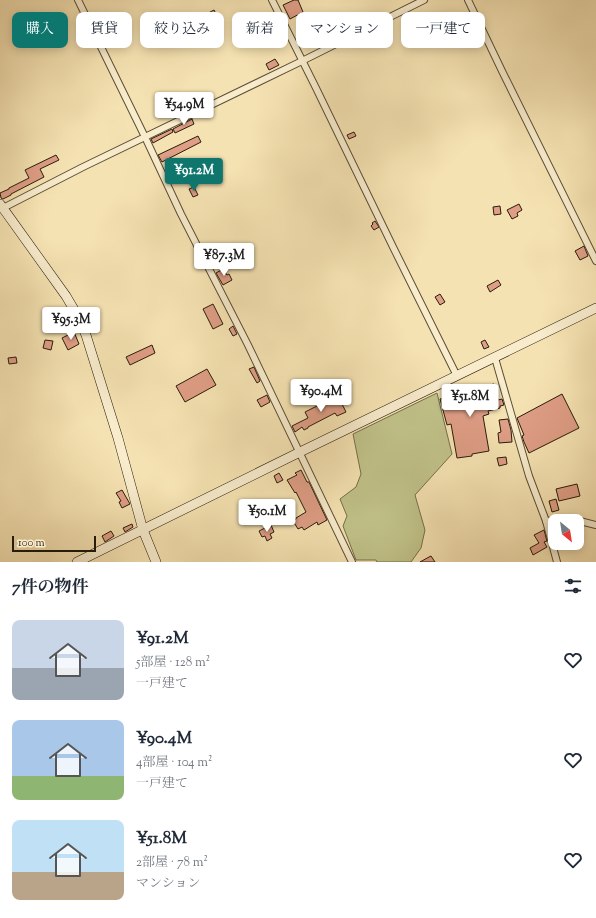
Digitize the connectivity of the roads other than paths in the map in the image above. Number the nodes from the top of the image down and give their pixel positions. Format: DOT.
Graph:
graph roads {
  1 [pos="78,0"];
  2 [pos="272,0"];
  3 [pos="424,0"];
  4 [pos="468,0"];
  5 [pos="302,61"];
  6 [pos="145,137"];
  7 [pos="2,206"];
  8 [pos="596,261"];
  9 [pos="596,308"];
  10 [pos="495,358"];
  11 [pos="457,376"];
  12 [pos="300,452"];
  13 [pos="546,521"];
  14 [pos="596,525"];
  15 [pos="143,530"];
  16 [pos="77,562"];
  17 [pos="156,562"];
  18 [pos="352,562"];
  19 [pos="557,562"];
  1 -- 6 [label="street"];
  2 -- 5 [label="street"];
  3 -- 5 [label="street"];
  4 -- 8 [label="street"];
  5 -- 6 [label="street"];
  5 -- 11 [label="street"];
  6 -- 7 [label="street"];
  6 -- 12 [label="street"];
  7 -- 15 [label="street"];
  9 -- 10 [label="street"];
  10 -- 11 [label="street"];
  10 -- 13 [label="street"];
  11 -- 12 [label="street"];
  12 -- 15 [label="street"];
  12 -- 18 [label="street"];
  13 -- 14 [label="street"];
  13 -- 19 [label="street"];
  15 -- 16 [label="street"];
  15 -- 17 [label="street"];
}
